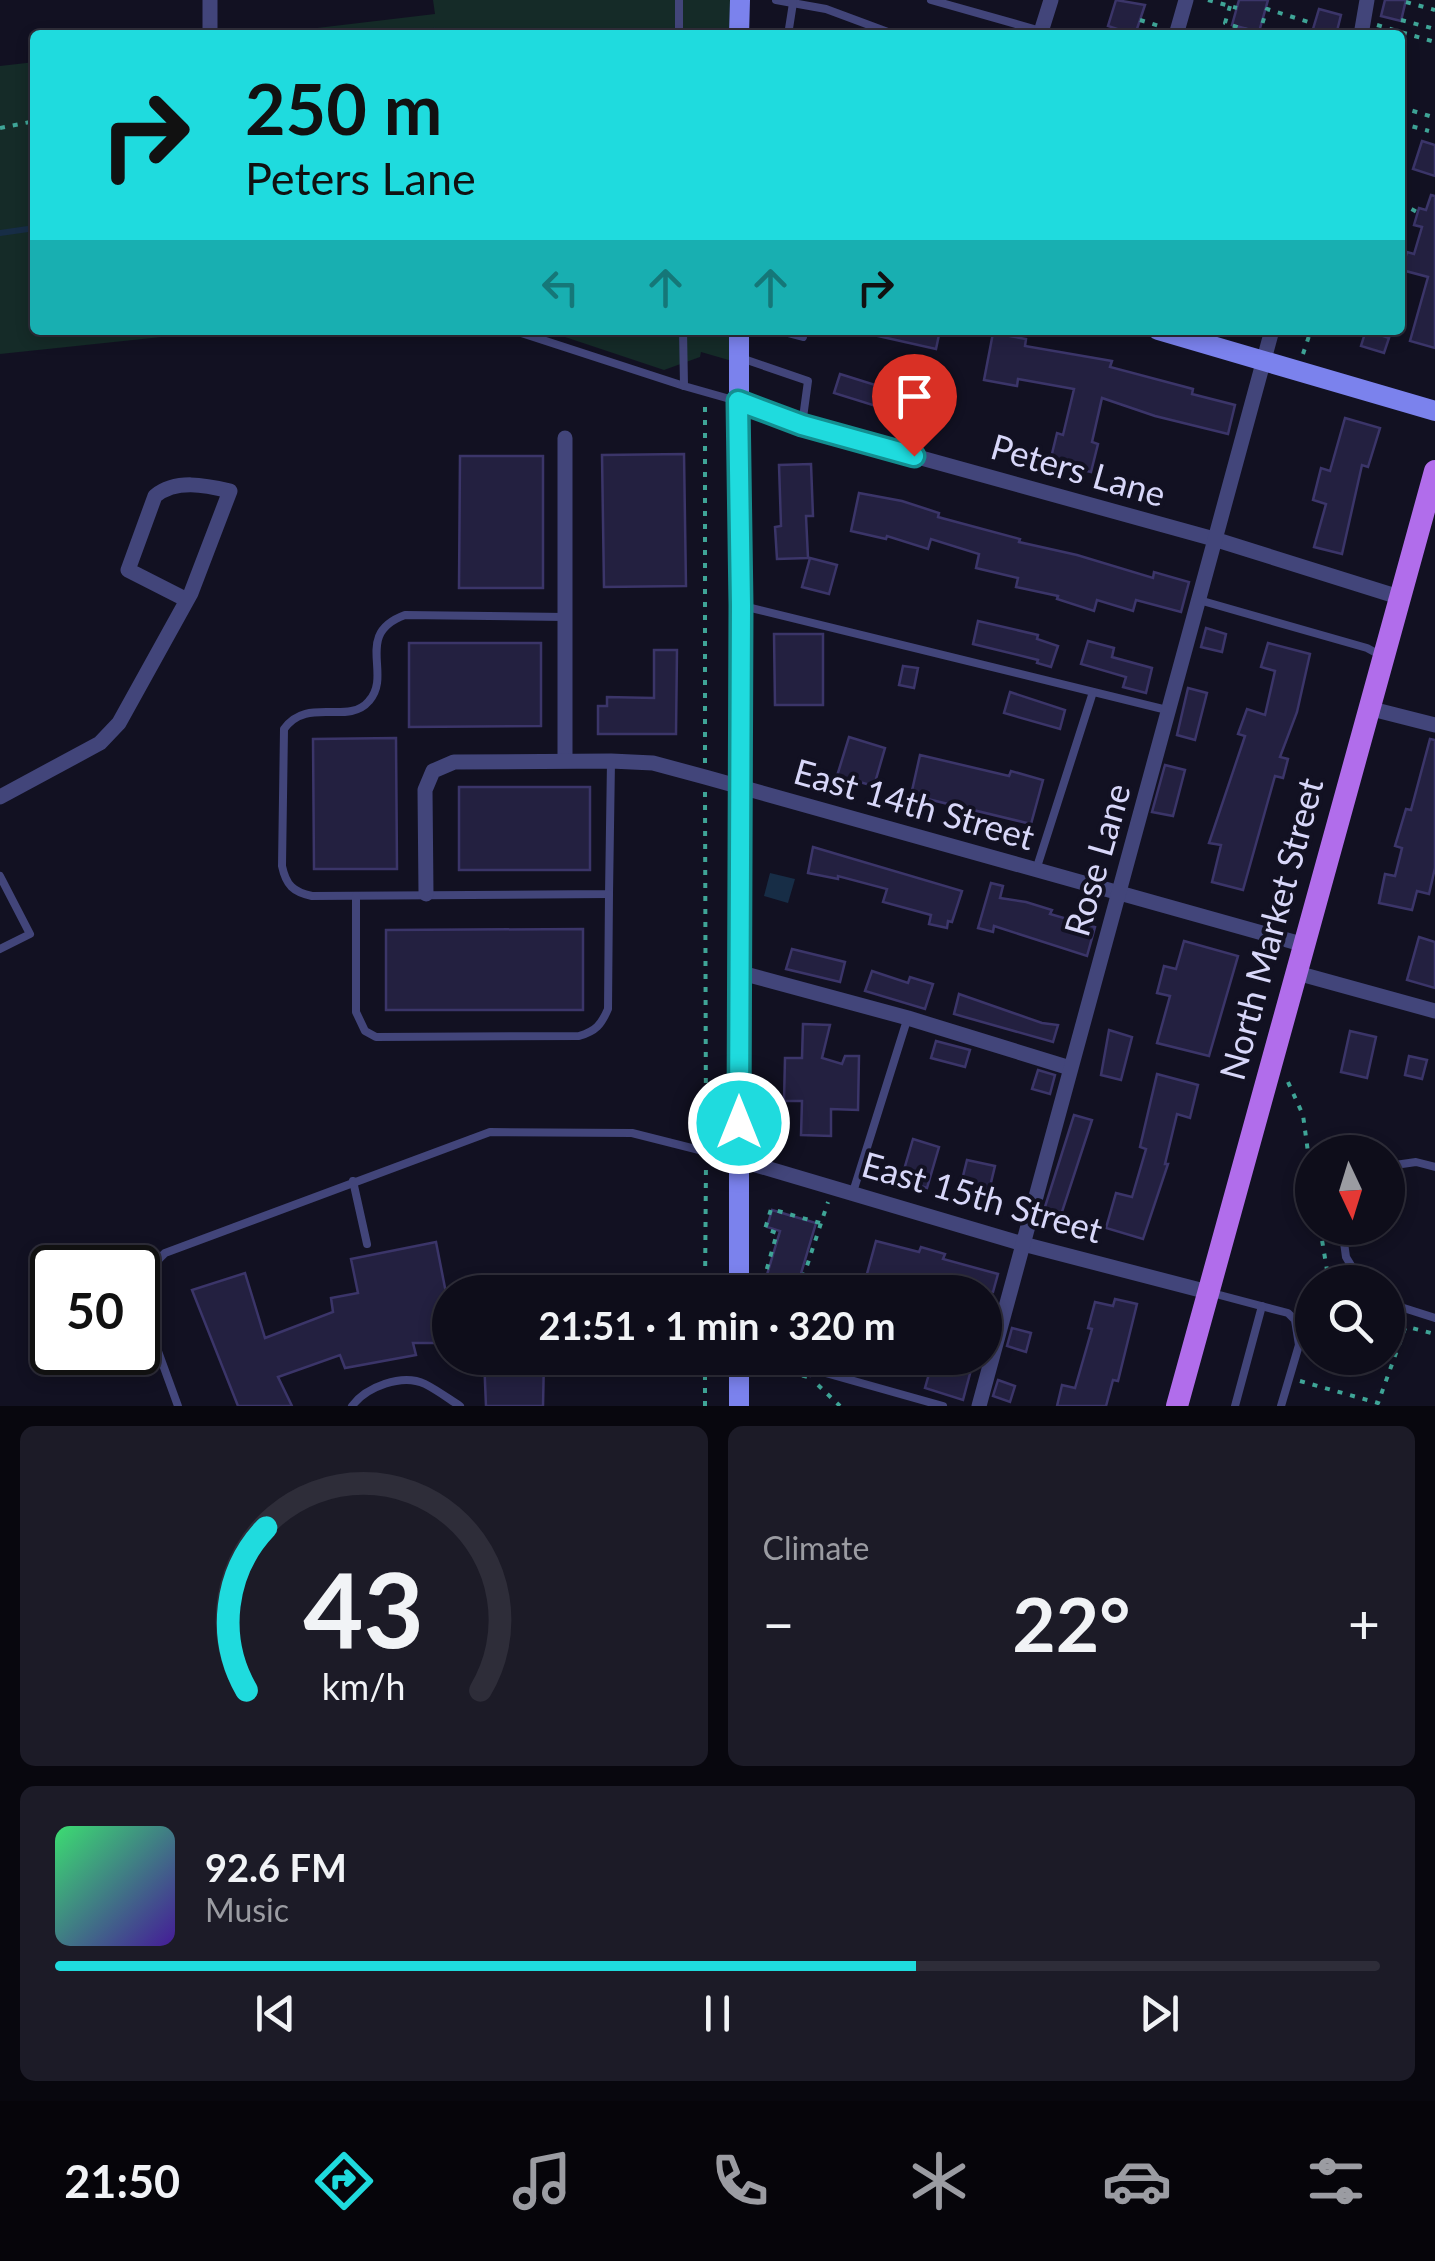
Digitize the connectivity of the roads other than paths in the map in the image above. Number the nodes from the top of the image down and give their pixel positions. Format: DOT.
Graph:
graph roads {
  1 [pos="210,0"];
  2 [pos="679,0"];
  3 [pos="740,0"];
  4 [pos="776,0"];
  5 [pos="932,0"];
  6 [pos="1051,0"];
  7 [pos="1186,0"];
  8 [pos="1367,0"];
  9 [pos="793,3"];
  10 [pos="1362,28"];
  11 [pos="210,30"];
  12 [pos="679,30"];
  13 [pos="740,30"];
  14 [pos="789,30"];
  15 [pos="883,30"];
  16 [pos="1031,30"];
  17 [pos="1042,30"];
  18 [pos="1170,30"];
  19 [pos="527,335"];
  20 [pos="684,335"];
  21 [pos="738,335"];
  22 [pos="1176,335"];
  23 [pos="1271,335"];
  24 [pos="739,357"];
  25 [pos="1264,360"];
  26 [pos="684,386"];
  27 [pos="738,401"];
  28 [pos="1435,411"];
  29 [pos="802,425"];
  30 [pos="565,438"];
  31 [pos="1435,471"];
  32 [pos="1214,539"];
  33 [pos="1402,598"];
  34 [pos="187,600"];
  35 [pos="1198,600"];
  36 [pos="741,605"];
  37 [pos="565,617"];
  38 [pos="1384,658"];
  39 [pos="1092,692"];
  40 [pos="1368,708"];
  41 [pos="1170,711"];
  42 [pos="1435,725"];
  43 [pos="565,760"];
  44 [pos="611,761"];
  45 [pos="738,786"];
  46 [pos="0,797"];
  47 [pos="1036,870"];
  48 [pos="0,876"];
  49 [pos="1120,893"];
  50 [pos="426,894"];
  51 [pos="609,894"];
  52 [pos="356,896"];
  53 [pos="1305,945"];
  54 [pos="0,950"];
  55 [pos="738,972"];
  56 [pos="1297,974"];
  57 [pos="1435,1011"];
  58 [pos="908,1018"];
  59 [pos="1070,1068"];
  60 [pos="740,1160"];
  61 [pos="1405,1164"];
  62 [pos="1435,1167"];
  63 [pos="353,1181"];
  64 [pos="853,1192"];
  65 [pos="367,1244"];
  66 [pos="1023,1244"];
  67 [pos="739,1275"];
  68 [pos="1208,1292"];
  69 [pos="1262,1306"];
  70 [pos="1405,1309"];
  71 [pos="1435,1318"];
  72 [pos="1295,1321"];
  73 [pos="1295,1359"];
  74 [pos="739,1375"];
  75 [pos="833,1375"];
  76 [pos="178,1406"];
  77 [pos="352,1406"];
  78 [pos="460,1406"];
  79 [pos="739,1406"];
  80 [pos="944,1406"];
  81 [pos="979,1406"];
  82 [pos="1177,1406"];
  83 [pos="1235,1406"];
  84 [pos="1281,1406"];
  1 -- 11 [label="street"];
  2 -- 12 [label="lane"];
  3 -- 13 [label="main road"];
  4 -- 9 [label="lane"];
  5 -- 16 [label="lane"];
  6 -- 17 [label="street"];
  7 -- 18 [label="street"];
  8 -- 10 [label="street"];
  9 -- 14 [label="lane"];
  9 -- 15 [label="lane"];
  19 -- 26 [label="lane"];
  20 -- 26 [label="lane"];
  21 -- 24 [label="main road"];
  22 -- 25 [label="main road"];
  23 -- 25 [label="street, Rose Lane"];
  24 -- 27 [label="main road"];
  24 -- 29 [label="lane"];
  25 -- 28 [label="main road"];
  25 -- 32 [label="street, Rose Lane"];
  26 -- 27 [label="lane"];
  27 -- 29 [label="street, Peters Lane"];
  27 -- 36 [label="main road"];
  29 -- 32 [label="street, Peters Lane"];
  30 -- 37 [label="street"];
  31 -- 33 [label="main road, North Market Street"];
  32 -- 33 [label="street, Peters Lane"];
  32 -- 35 [label="street, Rose Lane"];
  33 -- 38 [label="main road, North Market Street"];
  34 -- 34 [label="street"];
  34 -- 46 [label="street"];
  35 -- 38 [label="lane"];
  35 -- 41 [label="street, Rose Lane"];
  36 -- 39 [label="lane"];
  36 -- 45 [label="main road"];
  37 -- 43 [label="street"];
  37 -- 52 [label="lane"];
  38 -- 40 [label="main road, North Market Street"];
  39 -- 41 [label="lane"];
  39 -- 47 [label="lane"];
  40 -- 42 [label="street"];
  40 -- 53 [label="main road, North Market Street"];
  41 -- 49 [label="street, Rose Lane"];
  43 -- 44 [label="street, East 14th Street"];
  43 -- 50 [label="street, East 14th Street"];
  44 -- 45 [label="street, East 14th Street"];
  44 -- 51 [label="lane"];
  45 -- 47 [label="street, East 14th Street"];
  45 -- 55 [label="main road"];
  47 -- 49 [label="street, East 14th Street"];
  48 -- 54 [label="lane"];
  49 -- 53 [label="street, East 14th Street"];
  49 -- 59 [label="street, Rose Lane"];
  50 -- 51 [label="lane"];
  50 -- 52 [label="lane"];
  51 -- 52 [label="lane"];
  53 -- 56 [label="main road, North Market Street"];
  55 -- 58 [label="street"];
  55 -- 60 [label="main road"];
  56 -- 57 [label="street"];
  56 -- 68 [label="main road, North Market Street"];
  58 -- 59 [label="street"];
  58 -- 64 [label="lane"];
  59 -- 66 [label="street, Rose Lane"];
  60 -- 63 [label="lane"];
  60 -- 64 [label="street, East 15th Street"];
  60 -- 67 [label="main road"];
  61 -- 62 [label="lane"];
  63 -- 65 [label="lane"];
  63 -- 76 [label="lane"];
  64 -- 66 [label="street, East 15th Street"];
  66 -- 68 [label="street, East 15th Street"];
  66 -- 81 [label="street, Rose Lane"];
  68 -- 69 [label="lane"];
  68 -- 82 [label="main road, North Market Street"];
  69 -- 72 [label="lane"];
  69 -- 83 [label="lane"];
  70 -- 71 [label="lane"];
  73 -- 84 [label="lane"];
  74 -- 79 [label="main road"];
  75 -- 80 [label="lane"];
  77 -- 78 [label="lane"];
}
